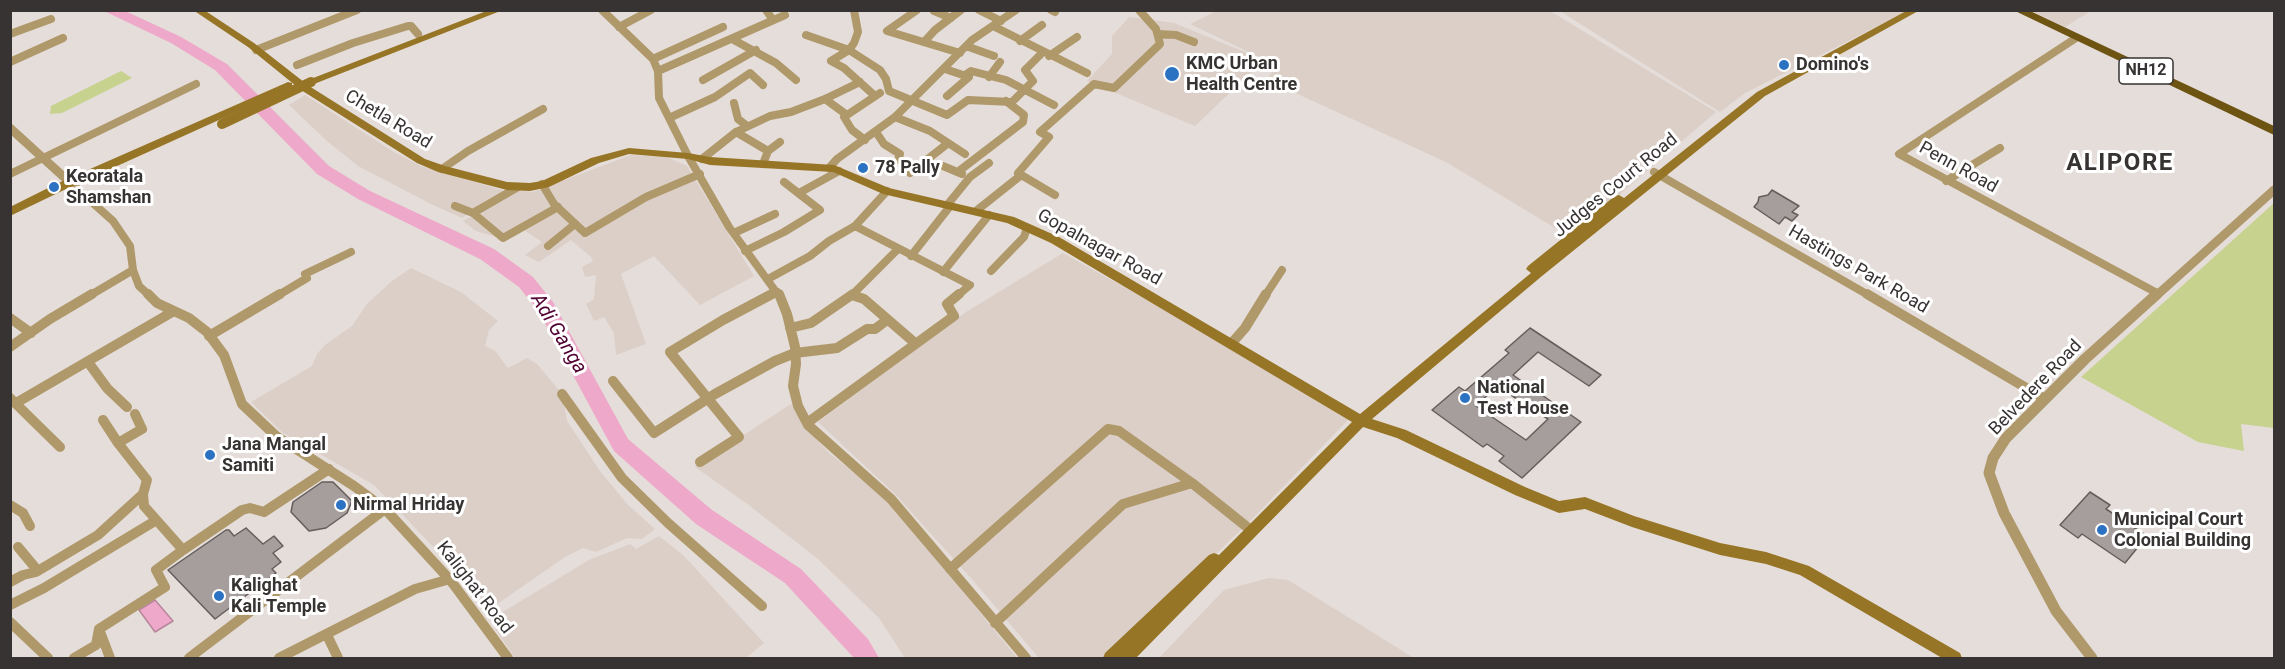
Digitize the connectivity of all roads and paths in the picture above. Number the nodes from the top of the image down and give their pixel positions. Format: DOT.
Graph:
graph roads {
  1 [pos="197,10"];
  2 [pos="357,10"];
  3 [pos="499,10"];
  4 [pos="602,10"];
  5 [pos="651,10"];
  6 [pos="766,10"];
  7 [pos="854,10"];
  8 [pos="917,10"];
  9 [pos="961,10"];
  10 [pos="979,10"];
  11 [pos="1016,10"];
  12 [pos="1139,10"];
  13 [pos="1916,10"];
  14 [pos="2018,10"];
  15 [pos="934,11"];
  16 [pos="479,13"];
  17 [pos="785,15"];
  18 [pos="951,18"];
  19 [pos="51,19"];
  20 [pos="773,20"];
  21 [pos="1001,21"];
  22 [pos="462,23"];
  23 [pos="1042,25"];
  24 [pos="993,26"];
  25 [pos="619,27"];
  26 [pos="723,27"];
  27 [pos="10,34"];
  28 [pos="418,34"];
  29 [pos="1158,34"];
  30 [pos="806,35"];
  31 [pos="1077,37"];
  32 [pos="63,38"];
  33 [pos="2076,38"];
  34 [pos="732,39"];
  35 [pos="1020,41"];
  36 [pos="924,42"];
  37 [pos="1194,42"];
  38 [pos="963,49"];
  39 [pos="256,50"];
  40 [pos="849,50"];
  41 [pos="756,51"];
  42 [pos="1046,54"];
  43 [pos="994,56"];
  44 [pos="653,59"];
  45 [pos="10,62"];
  46 [pos="1000,62"];
  47 [pos="297,65"];
  48 [pos="945,69"];
  49 [pos="658,71"];
  50 [pos="1088,73"];
  51 [pos="965,75"];
  52 [pos="989,77"];
  53 [pos="308,80"];
  54 [pos="703,80"];
  55 [pos="796,80"];
  56 [pos="860,82"];
  57 [pos="196,84"];
  58 [pos="763,85"];
  59 [pos="888,89"];
  60 [pos="1024,90"];
  61 [pos="875,96"];
  62 [pos="947,96"];
  63 [pos="825,99"];
  64 [pos="913,101"];
  65 [pos="1006,101"];
  66 [pos="734,104"];
  67 [pos="1054,105"];
  68 [pos="543,109"];
  69 [pos="847,115"];
  70 [pos="895,117"];
  71 [pos="669,118"];
  72 [pos="221,120"];
  73 [pos="747,126"];
  74 [pos="10,128"];
  75 [pos="2274,131"];
  76 [pos="736,132"];
  77 [pos="876,132"];
  78 [pos="865,140"];
  79 [pos="780,142"];
  80 [pos="947,144"];
  81 [pos="2000,148"];
  82 [pos="768,150"];
  83 [pos="965,153"];
  84 [pos="688,156"];
  85 [pos="46,159"];
  86 [pos="702,159"];
  87 [pos="898,160"];
  88 [pos="989,163"];
  89 [pos="763,164"];
  90 [pos="943,166"];
  91 [pos="442,169"];
  92 [pos="834,170"];
  93 [pos="959,171"];
  94 [pos="1661,172"];
  95 [pos="910,173"];
  96 [pos="10,174"];
  97 [pos="700,174"];
  98 [pos="1020,176"];
  99 [pos="969,179"];
  100 [pos="1946,181"];
  101 [pos="784,182"];
  102 [pos="542,184"];
  103 [pos="74,185"];
  104 [pos="518,187"];
  105 [pos="2274,190"];
  106 [pos="887,191"];
  107 [pos="799,193"];
  108 [pos="1055,195"];
  109 [pos="950,204"];
  110 [pos="455,206"];
  111 [pos="558,207"];
  112 [pos="976,211"];
  113 [pos="10,212"];
  114 [pos="473,213"];
  115 [pos="775,214"];
  116 [pos="989,214"];
  117 [pos="10,219"];
  118 [pos="574,224"];
  119 [pos="855,226"];
  120 [pos="1028,228"];
  121 [pos="734,233"];
  122 [pos="548,246"];
  123 [pos="898,249"];
  124 [pos="745,250"];
  125 [pos="351,252"];
  126 [pos="911,255"];
  127 [pos="133,270"];
  128 [pos="1282,270"];
  129 [pos="943,272"];
  130 [pos="991,272"];
  131 [pos="768,279"];
  132 [pos="777,292"];
  133 [pos="2157,294"];
  134 [pos="852,295"];
  135 [pos="174,311"];
  136 [pos="10,318"];
  137 [pos="887,320"];
  138 [pos="790,328"];
  139 [pos="31,333"];
  140 [pos="209,336"];
  141 [pos="915,343"];
  142 [pos="1231,344"];
  143 [pos="10,346"];
  144 [pos="795,352"];
  145 [pos="88,362"];
  146 [pos="613,381"];
  147 [pos="562,394"];
  148 [pos="709,398"];
  149 [pos="2044,399"];
  150 [pos="13,400"];
  151 [pos="103,420"];
  152 [pos="1358,420"];
  153 [pos="807,423"];
  154 [pos="118,443"];
  155 [pos="60,447"];
  156 [pos="700,462"];
  157 [pos="329,469"];
  158 [pos="1192,483"];
  159 [pos="143,494"];
  160 [pos="10,505"];
  161 [pos="385,509"];
  162 [pos="155,521"];
  163 [pos="30,526"];
  164 [pos="1247,527"];
  165 [pos="18,547"];
  166 [pos="183,550"];
  167 [pos="950,569"];
  168 [pos="38,571"];
  169 [pos="450,579"];
  170 [pos="10,582"];
  171 [pos="10,605"];
  172 [pos="762,606"];
  173 [pos="10,622"];
  174 [pos="995,623"];
  175 [pos="99,629"];
  176 [pos="327,635"];
  177 [pos="48,658"];
  178 [pos="74,658"];
  179 [pos="110,658"];
  180 [pos="189,658"];
  181 [pos="279,658"];
  182 [pos="338,658"];
  183 [pos="508,658"];
  184 [pos="1026,658"];
  185 [pos="1110,658"];
  186 [pos="1127,658"];
  187 [pos="1955,658"];
  188 [pos="2092,658"];
  1 -- 39 [label="main road, Chetla Road"];
  2 -- 39 [label="street"];
  3 -- 16 [label="main road"];
  4 -- 25 [label="street"];
  5 -- 25 [label="street"];
  6 -- 20 [label="street"];
  7 -- 40 [label="street"];
  8 -- 36 [label="street"];
  9 -- 18 [label="street"];
  10 -- 21 [label="street"];
  11 -- 21 [label="street"];
  12 -- 29 [label="street"];
  13 -- 94 [label="main road, Judges Court Road"];
  14 -- 33 [label="highway, NH12"];
  15 -- 18 [label="street"];
  16 -- 22 [label="main road"];
  17 -- 20 [label="street"];
  18 -- 36 [label="street"];
  19 -- 27 [label="street"];
  20 -- 34 [label="street"];
  21 -- 24 [label="street"];
  22 -- 28 [label="main road"];
  22 -- 53 [label="main road"];
  23 -- 35 [label="street"];
  24 -- 35 [label="street"];
  24 -- 38 [label="street"];
  25 -- 44 [label="street"];
  26 -- 44 [label="street"];
  28 -- 47 [label="street"];
  28 -- 53 [label="main road"];
  29 -- 37 [label="street"];
  29 -- 98 [label="street"];
  30 -- 40 [label="street"];
  31 -- 42 [label="street"];
  32 -- 45 [label="street"];
  33 -- 75 [label="highway, NH12"];
  33 -- 100 [label="street, Penn Road"];
  34 -- 41 [label="street"];
  34 -- 49 [label="street"];
  35 -- 42 [label="street"];
  36 -- 38 [label="street"];
  38 -- 43 [label="street"];
  38 -- 48 [label="street"];
  39 -- 91 [label="main road, Chetla Road"];
  40 -- 56 [label="street"];
  40 -- 59 [label="street"];
  41 -- 54 [label="street"];
  41 -- 55 [label="street"];
  42 -- 50 [label="street"];
  42 -- 60 [label="street"];
  44 -- 49 [label="street"];
  46 -- 52 [label="street"];
  48 -- 51 [label="street"];
  48 -- 64 [label="street"];
  49 -- 71 [label="street"];
  51 -- 52 [label="street"];
  51 -- 62 [label="street"];
  52 -- 60 [label="street"];
  53 -- 72 [label="main road, bridge"];
  56 -- 61 [label="street"];
  56 -- 63 [label="street"];
  57 -- 85 [label="street"];
  58 -- 71 [label="street"];
  59 -- 61 [label="street"];
  59 -- 64 [label="street"];
  60 -- 65 [label="street"];
  60 -- 67 [label="street"];
  61 -- 69 [label="street"];
  63 -- 69 [label="street"];
  63 -- 73 [label="street"];
  64 -- 65 [label="street"];
  64 -- 70 [label="street"];
  65 -- 93 [label="street"];
  66 -- 73 [label="street"];
  68 -- 91 [label="street"];
  69 -- 78 [label="street"];
  70 -- 77 [label="street"];
  70 -- 80 [label="street"];
  71 -- 84 [label="street"];
  72 -- 103 [label="main road"];
  72 -- 103 [label="main road"];
  73 -- 76 [label="street"];
  74 -- 85 [label="street"];
  76 -- 82 [label="street"];
  76 -- 86 [label="street"];
  77 -- 78 [label="street"];
  77 -- 87 [label="street"];
  78 -- 92 [label="street"];
  79 -- 82 [label="street"];
  80 -- 83 [label="street"];
  80 -- 95 [label="street"];
  81 -- 100 [label="street"];
  82 -- 89 [label="street"];
  84 -- 86 [label="main road, Gopalnagar Road"];
  84 -- 97 [label="street"];
  84 -- 102 [label="main road, Chetla Road"];
  85 -- 96 [label="street"];
  85 -- 103 [label="street"];
  86 -- 89 [label="main road, Gopalnagar Road"];
  88 -- 99 [label="street"];
  89 -- 92 [label="main road, Gopalnagar Road"];
  90 -- 93 [label="street"];
  91 -- 104 [label="main road, Chetla Road"];
  92 -- 106 [label="main road, Gopalnagar Road"];
  92 -- 107 [label="street"];
  93 -- 99 [label="street"];
  94 -- 149 [label="street, Hastings Park Road"];
  94 -- 152 [label="main road, Judges Court Road"];
  97 -- 118 [label="street"];
  97 -- 121 [label="street"];
  98 -- 108 [label="street"];
  98 -- 112 [label="street"];
  99 -- 109 [label="street"];
  100 -- 133 [label="street, Penn Road"];
  101 -- 107 [label="street"];
  102 -- 104 [label="main road, Chetla Road"];
  102 -- 111 [label="street"];
  103 -- 113 [label="main road"];
  103 -- 117 [label="main road"];
  103 -- 127 [label="street, Kalighat Road"];
  104 -- 114 [label="street"];
  105 -- 133 [label="street, Belvedere Road"];
  106 -- 109 [label="main road, Gopalnagar Road"];
  106 -- 119 [label="street"];
  107 -- 124 [label="street"];
  109 -- 112 [label="main road, Gopalnagar Road"];
  109 -- 126 [label="street"];
  110 -- 114 [label="street"];
  111 -- 114 [label="street"];
  111 -- 118 [label="street"];
  112 -- 116 [label="main road, Gopalnagar Road"];
  115 -- 121 [label="street"];
  116 -- 120 [label="main road, Gopalnagar Road"];
  116 -- 129 [label="street"];
  118 -- 122 [label="street"];
  119 -- 123 [label="street"];
  119 -- 131 [label="street"];
  120 -- 130 [label="street"];
  120 -- 142 [label="main road, Gopalnagar Road"];
  121 -- 124 [label="street"];
  123 -- 126 [label="street"];
  123 -- 134 [label="street"];
  124 -- 131 [label="street"];
  125 -- 140 [label="street"];
  126 -- 129 [label="street"];
  127 -- 135 [label="street, Kalighat Road"];
  127 -- 139 [label="street"];
  128 -- 142 [label="street"];
  129 -- 141 [label="street"];
  131 -- 132 [label="street"];
  132 -- 138 [label="street"];
  132 -- 148 [label="street"];
  133 -- 149 [label="street, Belvedere Road"];
  134 -- 137 [label="street"];
  134 -- 138 [label="street"];
  135 -- 140 [label="street, Kalighat Road"];
  135 -- 145 [label="street"];
  136 -- 139 [label="street"];
  137 -- 141 [label="street"];
  137 -- 144 [label="street"];
  138 -- 144 [label="street"];
  139 -- 143 [label="street"];
  140 -- 157 [label="street, Kalighat Road"];
  141 -- 153 [label="street"];
  142 -- 152 [label="main road, Gopalnagar Road"];
  144 -- 148 [label="street"];
  144 -- 153 [label="street"];
  145 -- 150 [label="street"];
  145 -- 154 [label="street"];
  146 -- 148 [label="street"];
  147 -- 172 [label="street"];
  148 -- 156 [label="street"];
  149 -- 188 [label="street, Belvedere Road"];
  150 -- 155 [label="street"];
  151 -- 154 [label="street"];
  152 -- 164 [label="main road"];
  152 -- 186 [label="main road"];
  152 -- 187 [label="main road, Gopalnagar Road"];
  153 -- 167 [label="street"];
  154 -- 159 [label="street"];
  157 -- 161 [label="street, Kalighat Road"];
  157 -- 166 [label="street"];
  158 -- 164 [label="street"];
  158 -- 167 [label="street"];
  158 -- 174 [label="street"];
  159 -- 162 [label="street"];
  159 -- 168 [label="street"];
  160 -- 163 [label="street"];
  161 -- 169 [label="street, Kalighat Road"];
  161 -- 180 [label="street"];
  162 -- 166 [label="street"];
  162 -- 171 [label="street"];
  164 -- 185 [label="main road"];
  165 -- 168 [label="street"];
  166 -- 175 [label="street"];
  167 -- 174 [label="street"];
  168 -- 170 [label="street"];
  169 -- 176 [label="street"];
  169 -- 183 [label="street, Kalighat Road"];
  173 -- 177 [label="street"];
  174 -- 184 [label="street"];
  175 -- 178 [label="street"];
  175 -- 179 [label="street"];
  176 -- 181 [label="street"];
  176 -- 182 [label="street"];
}
